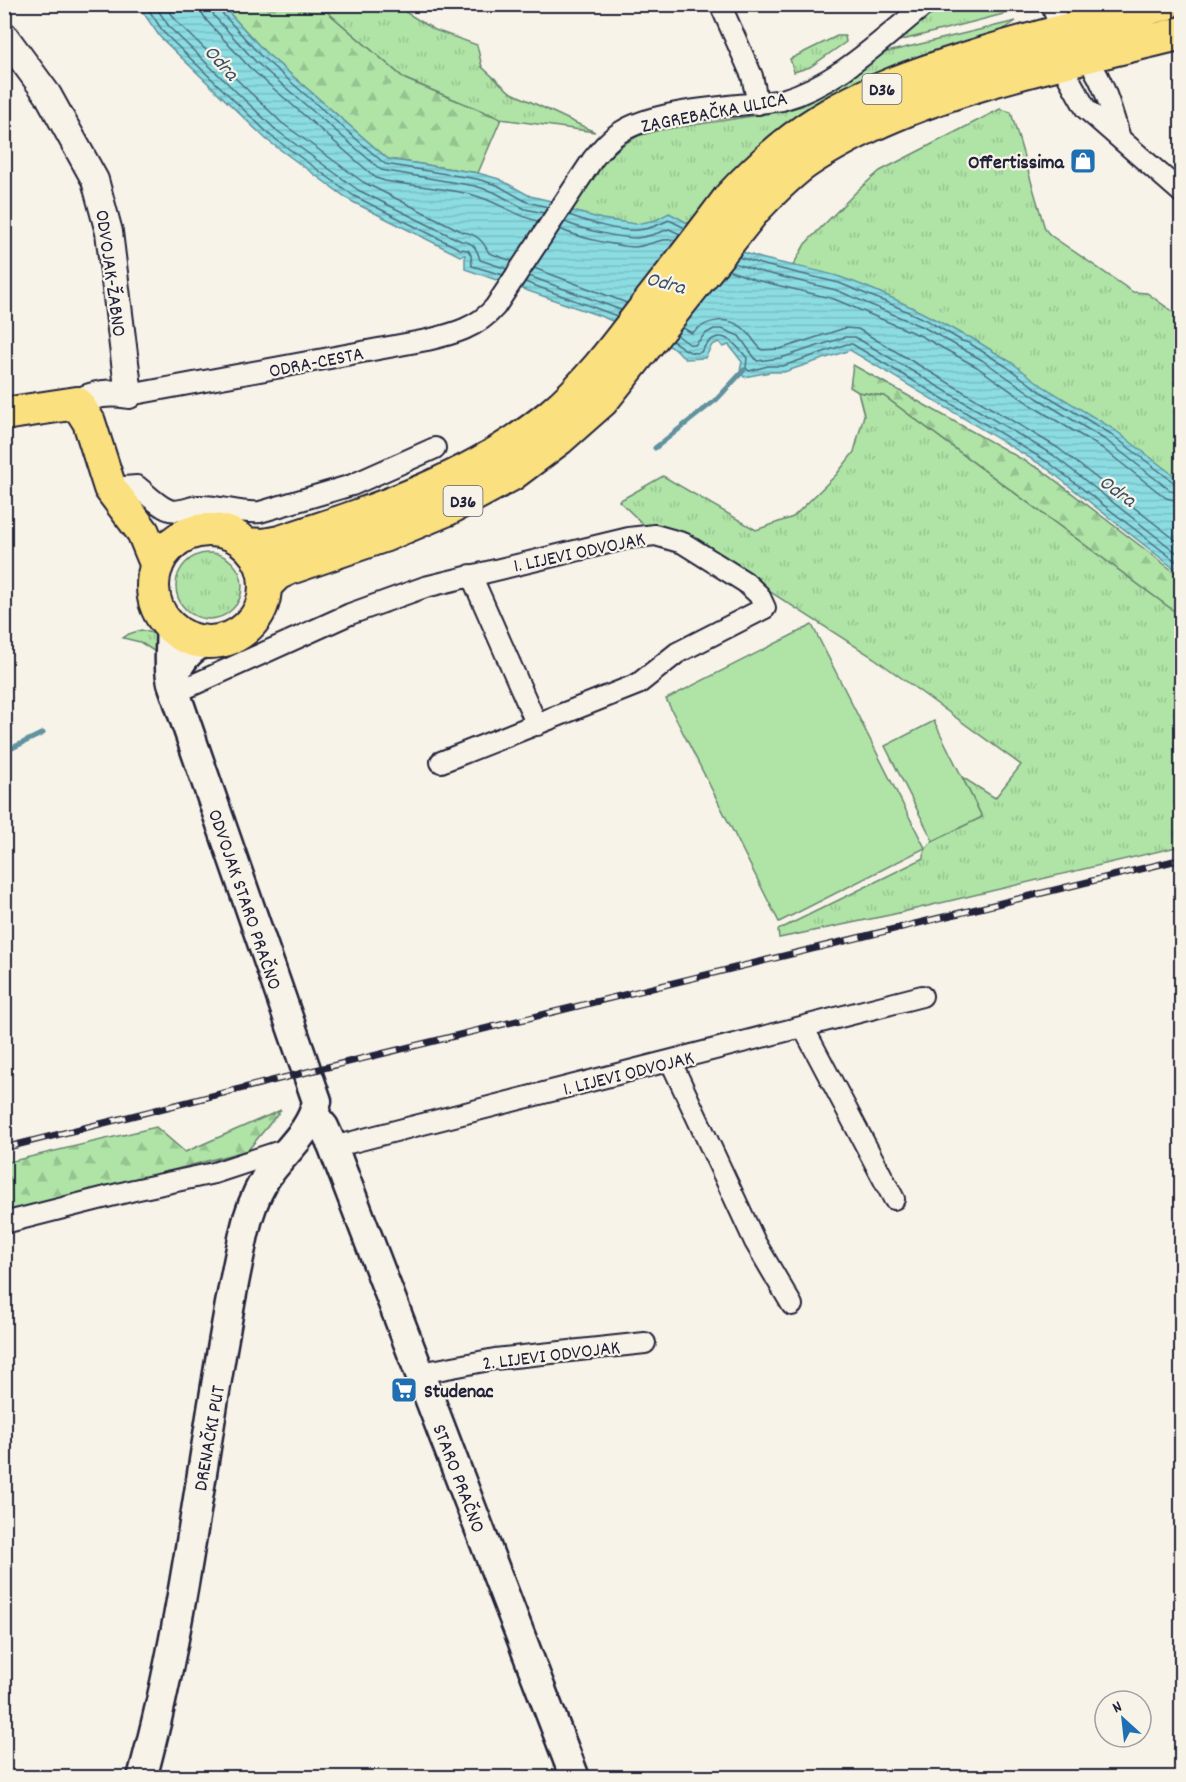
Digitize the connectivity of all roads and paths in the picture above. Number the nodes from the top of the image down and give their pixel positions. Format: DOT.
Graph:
graph roads {
  1 [pos="720,4"];
  2 [pos="926,4"];
  3 [pos="1165,4"];
  4 [pos="1056,18"];
  5 [pos="1182,33"];
  6 [pos="4,35"];
  7 [pos="1075,60"];
  8 [pos="758,104"];
  9 [pos="1120,138"];
  10 [pos="1182,193"];
  11 [pos="743,203"];
  12 [pos="495,307"];
  13 [pos="620,361"];
  14 [pos="129,395"];
  15 [pos="77,403"];
  16 [pos="4,414"];
  17 [pos="435,448"];
  18 [pos="110,488"];
  19 [pos="130,512"];
  20 [pos="196,532"];
  21 [pos="247,544"];
  22 [pos="157,566"];
  23 [pos="471,575"];
  24 [pos="266,585"];
  25 [pos="170,626"];
  26 [pos="205,642"];
  27 [pos="173,688"];
  28 [pos="537,725"];
  29 [pos="441,762"];
  30 [pos="922,996"];
  31 [pos="803,1027"];
  32 [pos="671,1062"];
  33 [pos="314,1115"];
  34 [pos="333,1147"];
  35 [pos="290,1148"];
  36 [pos="894,1199"];
  37 [pos="4,1223"];
  38 [pos="792,1305"];
  39 [pos="645,1343"];
  40 [pos="422,1374"];
  41 [pos="142,1778"];
  42 [pos="575,1778"];
  1 -- 8 [label="street"];
  2 -- 8 [label="street, ZAGREBAČKA ULICA"];
  3 -- 4 [label="main road, ZAGREBAČKA ULICA / D36"];
  4 -- 7 [label="street"];
  4 -- 11 [label="main road, ZAGREBAČKA ULICA / D36"];
  5 -- 7 [label="main road, D36"];
  6 -- 14 [label="street, ODVOJAK-ŽABNO"];
  7 -- 9 [label="street"];
  7 -- 9 [label="street"];
  7 -- 11 [label="main road, D36"];
  8 -- 12 [label="street, ZAGREBAČKA ULICA"];
  9 -- 10 [label="street"];
  11 -- 13 [label="main road, D36"];
  12 -- 14 [label="street, ODRA-CESTA"];
  13 -- 21 [label="main road, D36"];
  13 -- 24 [label="main road, D36"];
  14 -- 15 [label="street, ODRA-CESTA"];
  15 -- 16 [label="main road, ODRA-CESTA"];
  15 -- 18 [label="main road, D36"];
  17 -- 18 [label="street"];
  18 -- 19 [label="main road, D36"];
  19 -- 20 [label="main road, D36"];
  19 -- 22 [label="main road, D36"];
  20 -- 21 [label="main road, D36"];
  20 -- 22 [label="main road"];
  21 -- 24 [label="main road"];
  22 -- 25 [label="main road, D36"];
  23 -- 27 [label="street, 1. LIJEVI ODVOJAK"];
  23 -- 28 [label="street"];
  23 -- 28 [label="street, 1. LIJEVI ODVOJAK"];
  24 -- 26 [label="main road"];
  25 -- 26 [label="main road"];
  25 -- 27 [label="main road, ODVOJAK STARO PRAČNO"];
  26 -- 27 [label="main road"];
  27 -- 33 [label="main road, ODVOJAK STARO PRAČNO"];
  28 -- 29 [label="street, 1. LIJEVI ODVOJAK"];
  30 -- 31 [label="street, 1. LIJEVI ODVOJAK"];
  31 -- 32 [label="street, 1. LIJEVI ODVOJAK"];
  31 -- 36 [label="street"];
  32 -- 34 [label="street, 1. LIJEVI ODVOJAK"];
  32 -- 38 [label="street"];
  33 -- 34 [label="main road, STARO PRAČNO"];
  33 -- 35 [label="main road, DRENAČKI PUT"];
  34 -- 40 [label="main road, STARO PRAČNO"];
  35 -- 37 [label="street"];
  35 -- 41 [label="main road, DRENAČKI PUT"];
  39 -- 40 [label="street, 2. LIJEVI ODVOJAK"];
  40 -- 42 [label="main road, STARO PRAČNO"];
}
